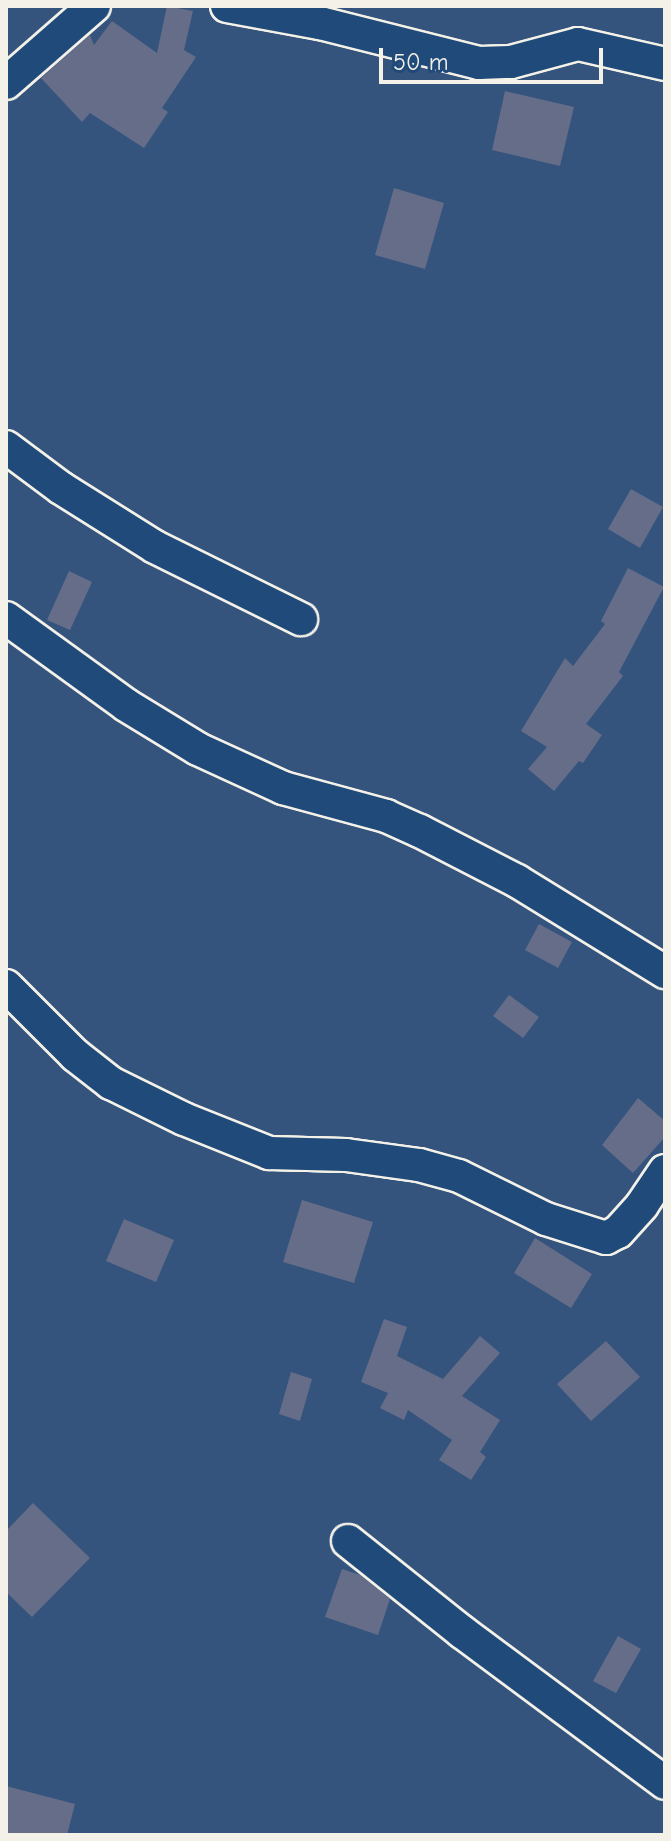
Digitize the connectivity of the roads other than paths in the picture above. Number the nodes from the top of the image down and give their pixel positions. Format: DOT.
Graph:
graph roads {
  1 [pos="94,6"];
  2 [pos="227,6"];
  3 [pos="290,11"];
  4 [pos="665,64"];
  5 [pos="6,83"];
  6 [pos="6,447"];
  7 [pos="6,618"];
  8 [pos="301,619"];
  9 [pos="665,972"];
  10 [pos="6,986"];
  11 [pos="665,1171"];
  12 [pos="348,1541"];
  13 [pos="665,1783"];
  1 -- 5 [label="street"];
  2 -- 3 [label="street"];
  3 -- 4 [label="street"];
  6 -- 8 [label="street"];
  7 -- 9 [label="street"];
  10 -- 11 [label="street"];
  12 -- 13 [label="street"];
}
